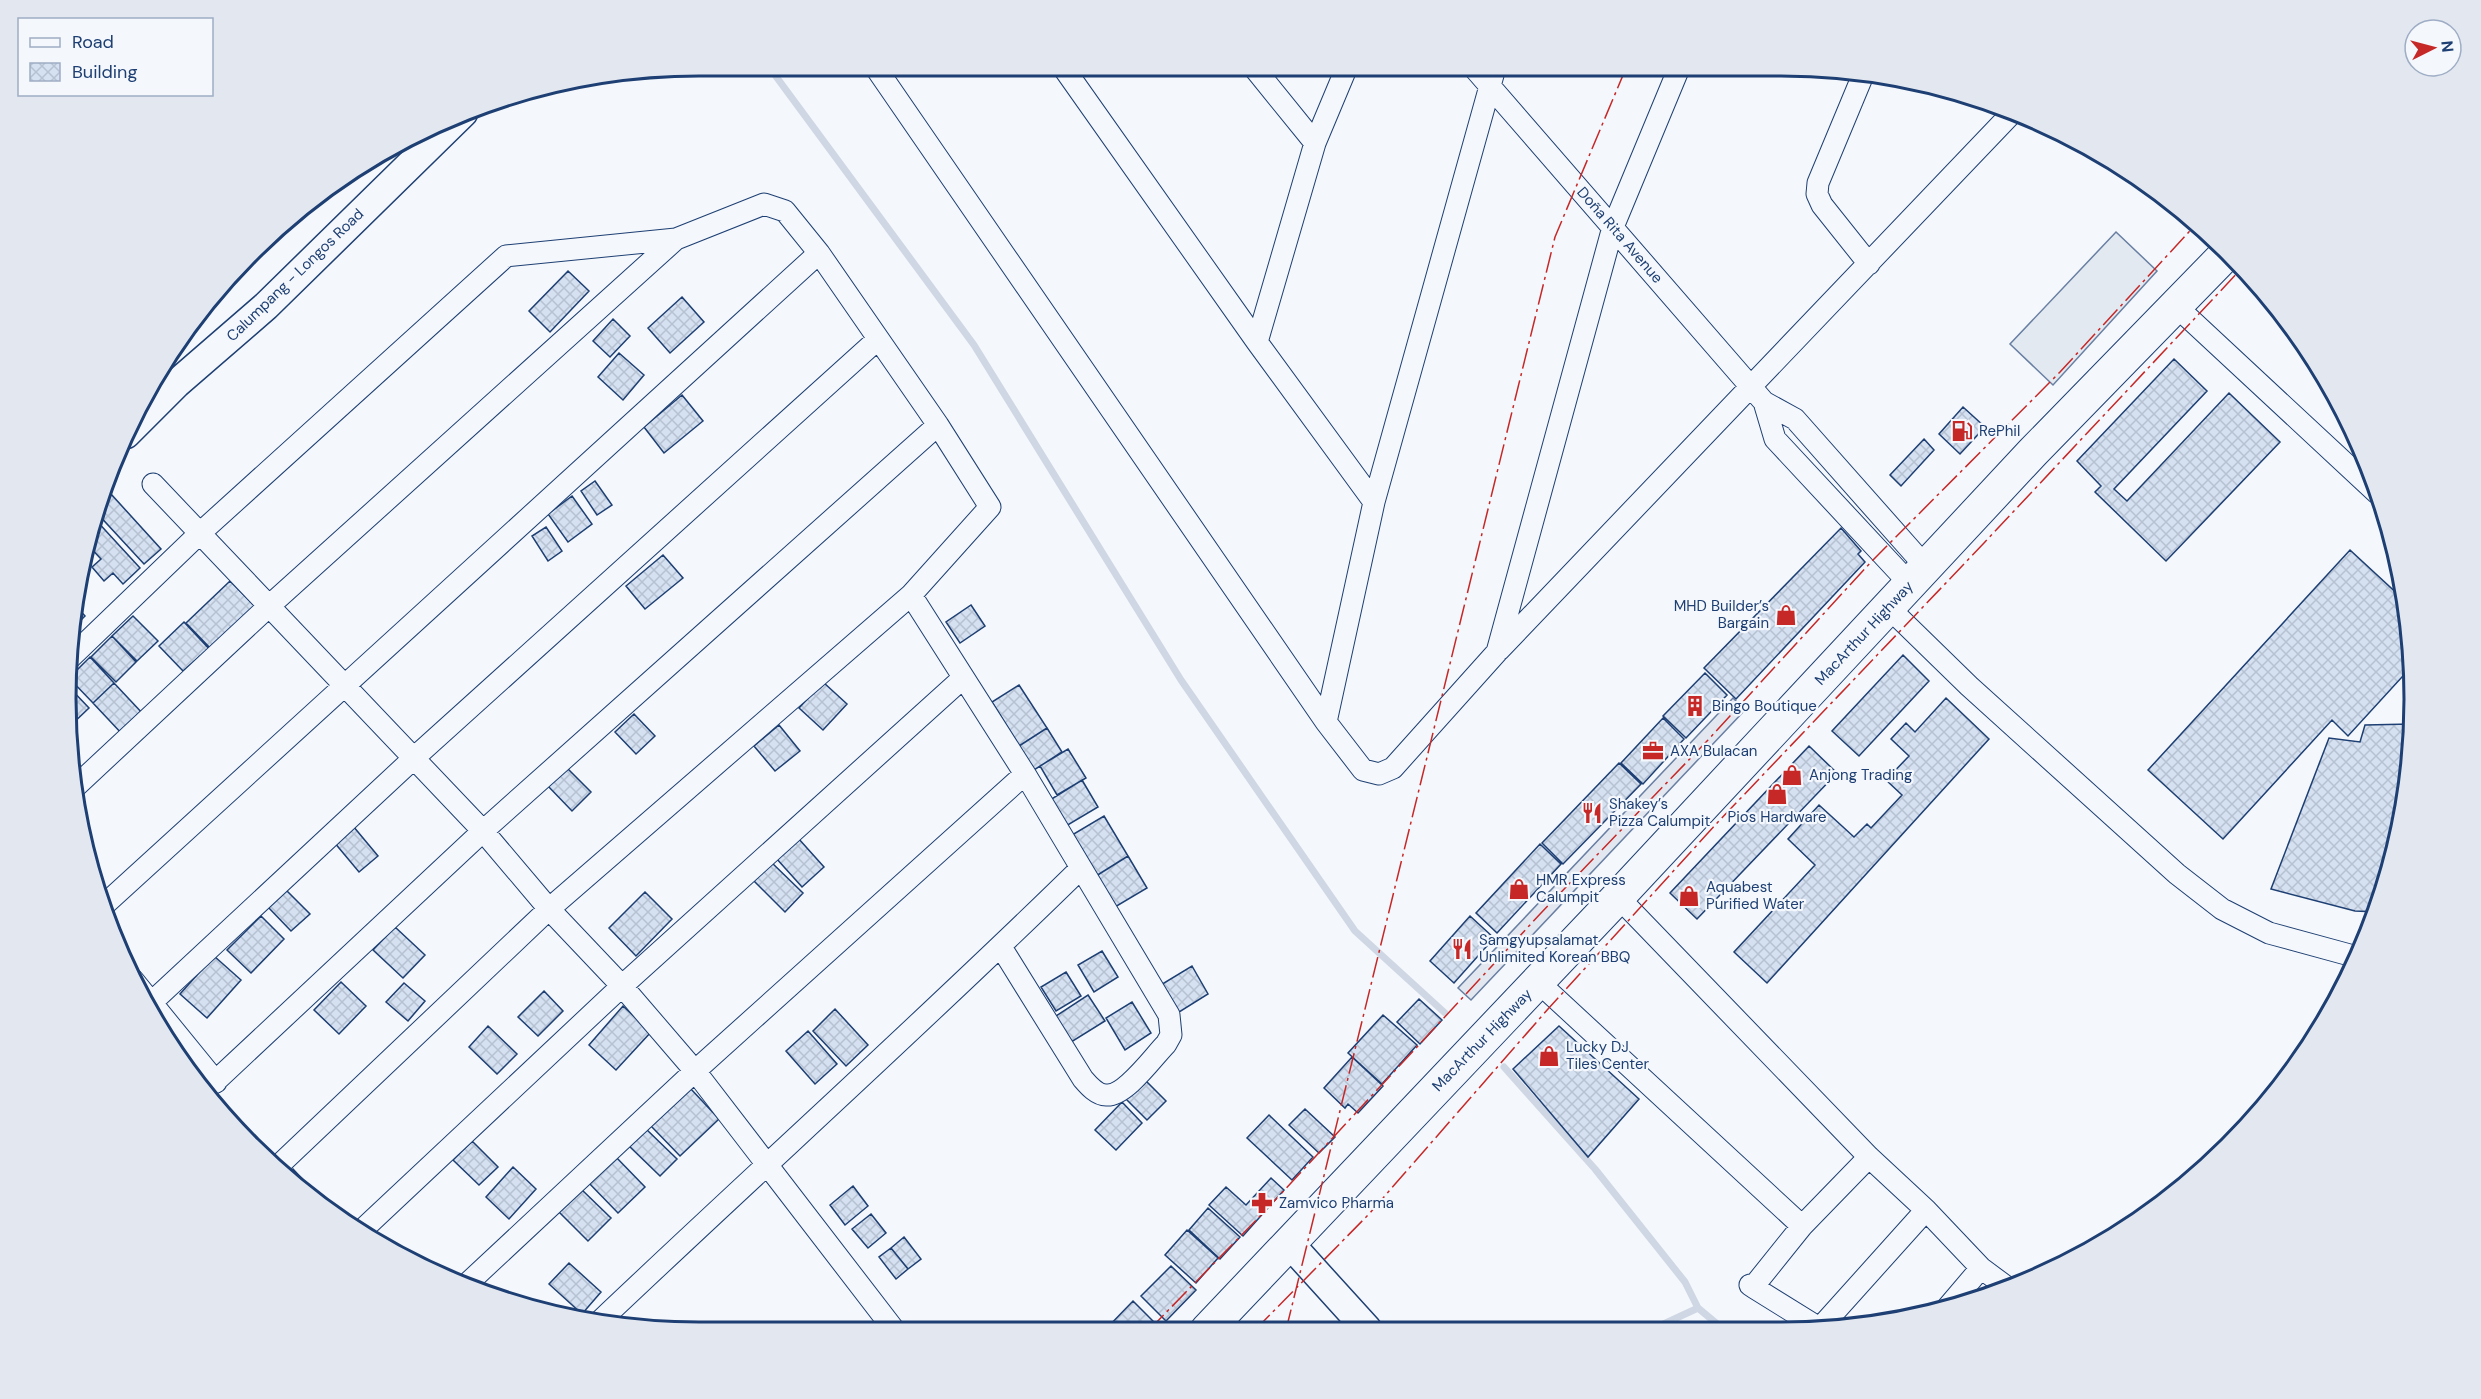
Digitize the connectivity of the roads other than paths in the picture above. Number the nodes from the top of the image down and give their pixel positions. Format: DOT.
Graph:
graph roads {
  1 [pos="881,76"];
  2 [pos="1069,76"];
  3 [pos="1261,76"];
  4 [pos="1343,76"];
  5 [pos="1675,76"];
  6 [pos="1492,77"];
  7 [pos="1860,82"];
  8 [pos="2006,119"];
  9 [pos="444,132"];
  10 [pos="1315,143"];
  11 [pos="1613,227"];
  12 [pos="676,239"];
  13 [pos="819,253"];
  14 [pos="2222,259"];
  15 [pos="1869,264"];
  16 [pos="2177,307"];
  17 [pos="877,340"];
  18 [pos="1257,342"];
  19 [pos="1758,395"];
  20 [pos="147,413"];
  21 [pos="938,425"];
  22 [pos="2365,481"];
  23 [pos="153,484"];
  24 [pos="1374,502"];
  25 [pos="199,534"];
  26 [pos="1918,576"];
  27 [pos="911,595"];
  28 [pos="268,607"];
  29 [pos="1888,608"];
  30 [pos="79,649"];
  31 [pos="1497,652"];
  32 [pos="963,678"];
  33 [pos="345,684"];
  34 [pos="1326,722"];
  35 [pos="414,758"];
  36 [pos="1025,774"];
  37 [pos="82,781"];
  38 [pos="483,831"];
  39 [pos="1080,869"];
  40 [pos="1618,897"];
  41 [pos="110,900"];
  42 [pos="549,909"];
  43 [pos="1001,947"];
  44 [pos="2349,955"];
  45 [pos="1537,981"];
  46 [pos="622,986"];
  47 [pos="154,1000"];
  48 [pos="174,1034"];
  49 [pos="198,1069"];
  50 [pos="695,1071"];
  51 [pos="211,1086"];
  52 [pos="1869,1157"];
  53 [pos="282,1162"];
  54 [pos="765,1164"];
  55 [pos="1926,1210"];
  56 [pos="366,1226"];
  57 [pos="1802,1226"];
  58 [pos="1288,1243"];
  59 [pos="1981,1268"];
  60 [pos="472,1279"];
  61 [pos="2000,1282"];
  62 [pos="1956,1297"];
  63 [pos="606,1315"];
  64 [pos="1809,1321"];
  65 [pos="1827,1321"];
  66 [pos="888,1322"];
  67 [pos="1214,1322"];
  68 [pos="1361,1322"];
  1 -- 34 [label="street"];
  2 -- 18 [label="street"];
  3 -- 10 [label="street"];
  4 -- 10 [label="street"];
  5 -- 11 [label="street"];
  6 -- 11 [label="street, Doña Rita Avenue"];
  6 -- 24 [label="street"];
  7 -- 15 [label="street"];
  8 -- 15 [label="street"];
  9 -- 20 [label="street, Calumpang - Longos Road"];
  10 -- 18 [label="street"];
  11 -- 19 [label="street, Doña Rita Avenue"];
  11 -- 31 [label="street"];
  12 -- 13 [label="street"];
  12 -- 25 [label="street"];
  12 -- 28 [label="street"];
  13 -- 17 [label="street"];
  13 -- 33 [label="street"];
  14 -- 16 [label="highway, MacArthur Highway"];
  15 -- 19 [label="street"];
  16 -- 22 [label="street"];
  16 -- 26 [label="highway, MacArthur Highway"];
  17 -- 21 [label="street"];
  17 -- 35 [label="street"];
  18 -- 24 [label="street"];
  19 -- 26 [label="street, Doña Rita Avenue"];
  19 -- 31 [label="street"];
  21 -- 27 [label="street"];
  21 -- 38 [label="street"];
  23 -- 25 [label="street"];
  24 -- 34 [label="street"];
  25 -- 28 [label="street"];
  25 -- 30 [label="street"];
  26 -- 29 [label="highway, MacArthur Highway"];
  27 -- 32 [label="street"];
  27 -- 42 [label="street"];
  28 -- 33 [label="street"];
  28 -- 37 [label="street"];
  29 -- 40 [label="highway, MacArthur Highway"];
  29 -- 44 [label="street"];
  31 -- 34 [label="street"];
  32 -- 36 [label="street"];
  32 -- 46 [label="street"];
  33 -- 35 [label="street"];
  33 -- 41 [label="street"];
  35 -- 38 [label="street"];
  35 -- 47 [label="street"];
  36 -- 39 [label="street"];
  36 -- 50 [label="street"];
  38 -- 42 [label="street"];
  38 -- 51 [label="street"];
  39 -- 43 [label="street"];
  39 -- 43 [label="street"];
  40 -- 45 [label="highway, MacArthur Highway"];
  40 -- 52 [label="street"];
  42 -- 46 [label="street"];
  42 -- 53 [label="street"];
  43 -- 54 [label="street"];
  45 -- 57 [label="street"];
  45 -- 58 [label="highway, MacArthur Highway"];
  46 -- 50 [label="street"];
  46 -- 56 [label="street"];
  48 -- 49 [label="street"];
  50 -- 54 [label="street"];
  50 -- 60 [label="street"];
  52 -- 55 [label="street"];
  52 -- 57 [label="street"];
  54 -- 63 [label="street"];
  54 -- 66 [label="street"];
  55 -- 59 [label="street"];
  55 -- 65 [label="street"];
  57 -- 64 [label="street"];
  58 -- 67 [label="highway, MacArthur Highway"];
  58 -- 68 [label="street"];
  59 -- 61 [label="street"];
  59 -- 62 [label="street"];
}
